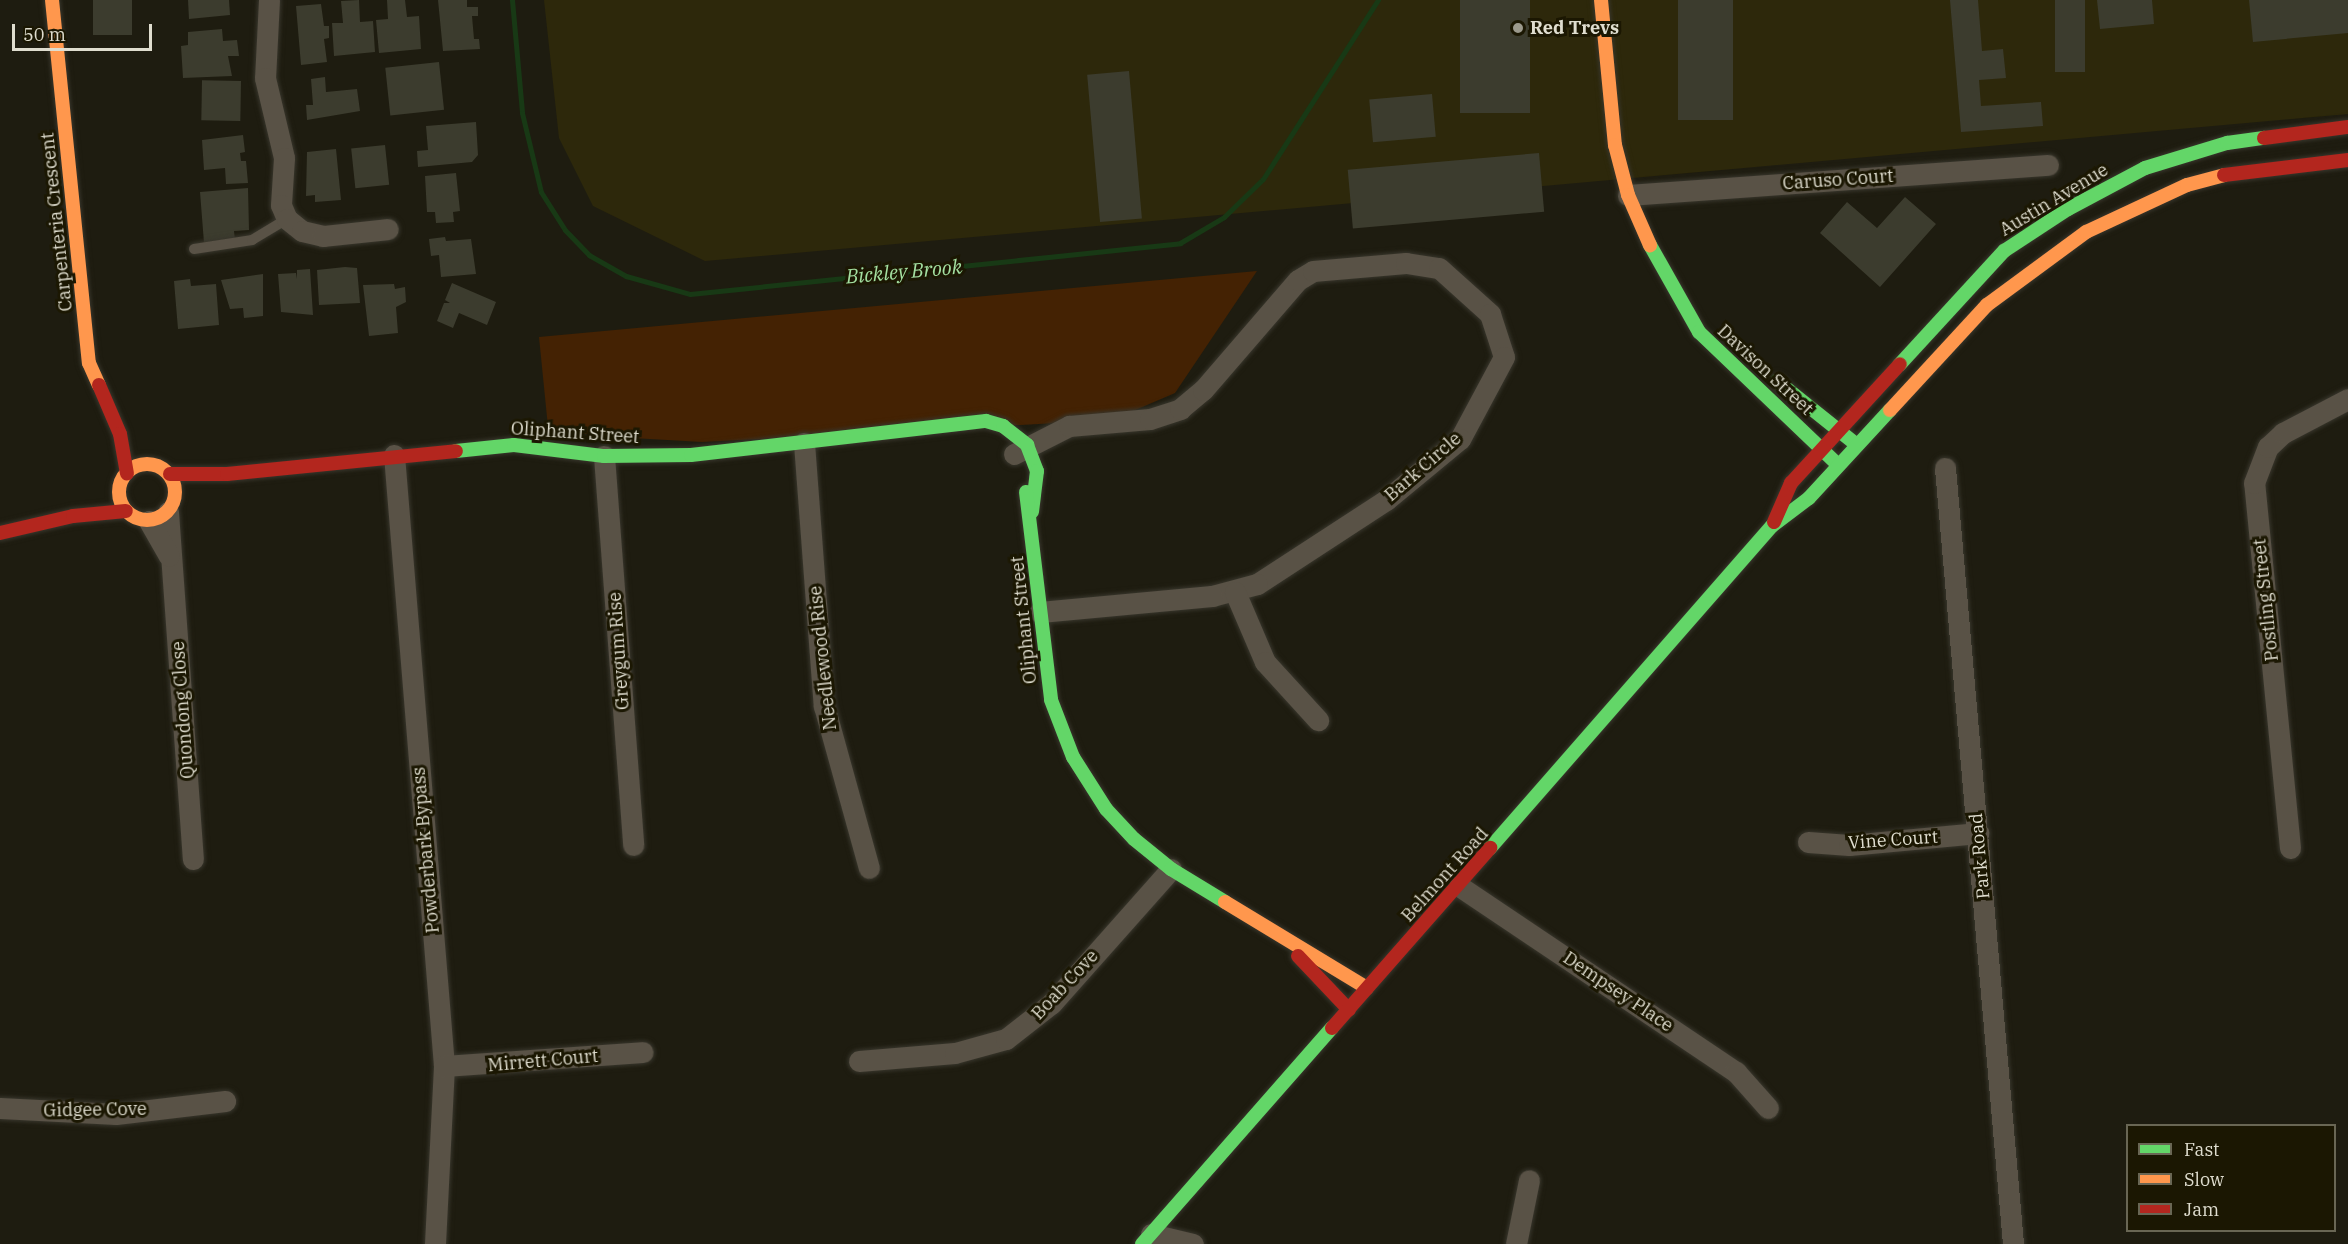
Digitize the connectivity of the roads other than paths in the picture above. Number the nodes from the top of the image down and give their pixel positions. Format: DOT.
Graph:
graph roads {
  1 [pos="52,0"];
  2 [pos="269,0"];
  3 [pos="1601,0"];
  4 [pos="2348,127"];
  5 [pos="2348,160"];
  6 [pos="2048,165"];
  7 [pos="1628,195"];
  8 [pos="287,219"];
  9 [pos="388,230"];
  10 [pos="194,249"];
  11 [pos="1678,291"];
  12 [pos="1705,314"];
  13 [pos="1766,371"];
  14 [pos="2348,399"];
  15 [pos="1837,431"];
  16 [pos="120,434"];
  17 [pos="804,443"];
  18 [pos="1857,445"];
  19 [pos="1821,448"];
  20 [pos="394,455"];
  21 [pos="604,456"];
  22 [pos="1020,460"];
  23 [pos="148,464"];
  24 [pos="1839,465"];
  25 [pos="1945,468"];
  26 [pos="127,473"];
  27 [pos="170,474"];
  28 [pos="227,474"];
  29 [pos="119,488"];
  30 [pos="126,512"];
  31 [pos="1032,512"];
  32 [pos="163,513"];
  33 [pos="73,516"];
  34 [pos="1772,526"];
  35 [pos="0,533"];
  36 [pos="1235,592"];
  37 [pos="1040,612"];
  38 [pos="1318,720"];
  39 [pos="1978,833"];
  40 [pos="1808,842"];
  41 [pos="633,845"];
  42 [pos="2290,848"];
  43 [pos="193,859"];
  44 [pos="869,868"];
  45 [pos="1171,868"];
  46 [pos="1459,886"];
  47 [pos="1287,942"];
  48 [pos="1367,988"];
  49 [pos="1349,1010"];
  50 [pos="643,1052"];
  51 [pos="859,1061"];
  52 [pos="444,1066"];
  53 [pos="225,1101"];
  54 [pos="0,1108"];
  55 [pos="1768,1108"];
  56 [pos="1529,1180"];
  57 [pos="1146,1239"];
  58 [pos="435,1244"];
  59 [pos="1193,1244"];
  60 [pos="1516,1244"];
  61 [pos="2013,1244"];
  1 -- 16 [label="main road, Carpenteria Crescent"];
  2 -- 8 [label="street"];
  3 -- 7 [label="main road, Davison Street"];
  4 -- 15 [label="main road, Austin Avenue"];
  5 -- 18 [label="main road"];
  6 -- 7 [label="street, Caruso Court"];
  7 -- 11 [label="main road, Davison Street"];
  8 -- 9 [label="street"];
  8 -- 10 [label="lane"];
  11 -- 12 [label="main road, Davison Street"];
  11 -- 19 [label="main road, Davison Street"];
  13 -- 15 [label="main road, Davison Street"];
  14 -- 42 [label="street, Postling Street"];
  15 -- 18 [label="main road, Davison Street"];
  15 -- 19 [label="main road, Austin Avenue"];
  16 -- 23 [label="main road, Carpenteria Crescent"];
  16 -- 26 [label="main road, Carpenteria Crescent"];
  17 -- 21 [label="main road, Oliphant Street"];
  17 -- 22 [label="main road, Oliphant Street"];
  17 -- 44 [label="street, Needlewood Rise"];
  18 -- 24 [label="main road"];
  19 -- 24 [label="main road, Davison Street"];
  19 -- 34 [label="main road, Belmont Road"];
  20 -- 21 [label="main road, Oliphant Street"];
  20 -- 28 [label="main road, Oliphant Street"];
  20 -- 52 [label="street, Powderbark Bypass"];
  21 -- 41 [label="street, Greygum Rise"];
  22 -- 31 [label="main road, Oliphant Street"];
  22 -- 31 [label="main road, Oliphant Street"];
  22 -- 36 [label="street, Bark Circle"];
  23 -- 26 [label="main road"];
  23 -- 27 [label="main road"];
  24 -- 34 [label="main road, Belmont Road"];
  25 -- 39 [label="street, Park Road"];
  26 -- 29 [label="main road"];
  27 -- 28 [label="main road, Oliphant Street"];
  27 -- 32 [label="main road"];
  28 -- 32 [label="main road, Oliphant Street"];
  29 -- 30 [label="main road"];
  29 -- 33 [label="main road"];
  30 -- 32 [label="main road"];
  30 -- 33 [label="main road"];
  31 -- 37 [label="main road, Oliphant Street"];
  32 -- 43 [label="street, Quondong Close"];
  33 -- 35 [label="main road"];
  34 -- 46 [label="main road, Belmont Road"];
  36 -- 37 [label="street, Bark Circle"];
  36 -- 38 [label="street"];
  37 -- 45 [label="main road, Oliphant Street"];
  39 -- 40 [label="street, Vine Court"];
  39 -- 61 [label="street, Park Road"];
  45 -- 47 [label="main road, Oliphant Street"];
  45 -- 51 [label="street, Boab Cove"];
  46 -- 48 [label="main road, Belmont Road"];
  46 -- 55 [label="street, Dempsey Place"];
  47 -- 48 [label="main road, Oliphant Street"];
  47 -- 49 [label="main road, Oliphant Street"];
  48 -- 49 [label="main road, Belmont Road"];
  49 -- 57 [label="main road, Belmont Road"];
  50 -- 52 [label="street, Mirrett Court"];
  52 -- 58 [label="street, Powderbark Bypass"];
  53 -- 54 [label="street, Gidgee Cove"];
  56 -- 60 [label="street"];
  57 -- 59 [label="street"];
}
